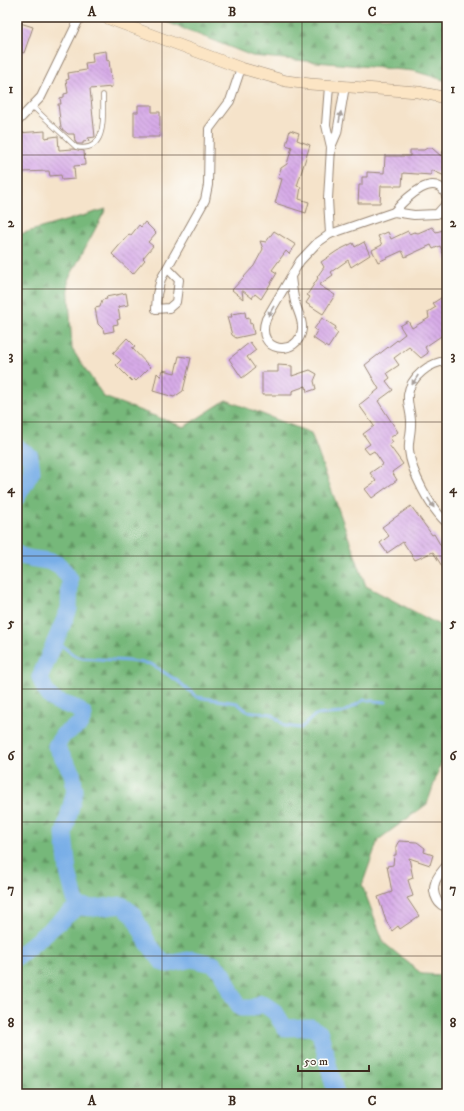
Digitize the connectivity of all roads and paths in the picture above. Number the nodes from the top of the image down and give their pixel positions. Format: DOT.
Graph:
graph roads {
  1 [pos="80,17"];
  2 [pos="104,17"];
  3 [pos="241,68"];
  4 [pos="329,86"];
  5 [pos="345,86"];
  6 [pos="103,95"];
  7 [pos="447,98"];
  8 [pos="32,106"];
  9 [pos="17,122"];
  10 [pos="331,147"];
  11 [pos="447,198"];
  12 [pos="447,204"];
  13 [pos="394,212"];
  14 [pos="330,234"];
  15 [pos="167,268"];
  16 [pos="291,278"];
  17 [pos="447,361"];
  18 [pos="447,523"];
  19 [pos="447,865"];
  20 [pos="447,907"];
  1 -- 8 [label="street"];
  2 -- 3 [label="street"];
  3 -- 4 [label="street"];
  3 -- 15 [label="street"];
  4 -- 5 [label="street"];
  4 -- 10 [label="street"];
  5 -- 7 [label="street"];
  10 -- 5 [label="street, one-way"];
  6 -- 8 [label="lane"];
  8 -- 9 [label="street"];
  10 -- 14 [label="street"];
  11 -- 13 [label="street"];
  12 -- 13 [label="street"];
  13 -- 14 [label="street"];
  14 -- 16 [label="street"];
  15 -- 15 [label="street"];
  16 -- 16 [label="street, one-way"];
  17 -- 18 [label="street, one-way"];
  19 -- 20 [label="street"];
}
